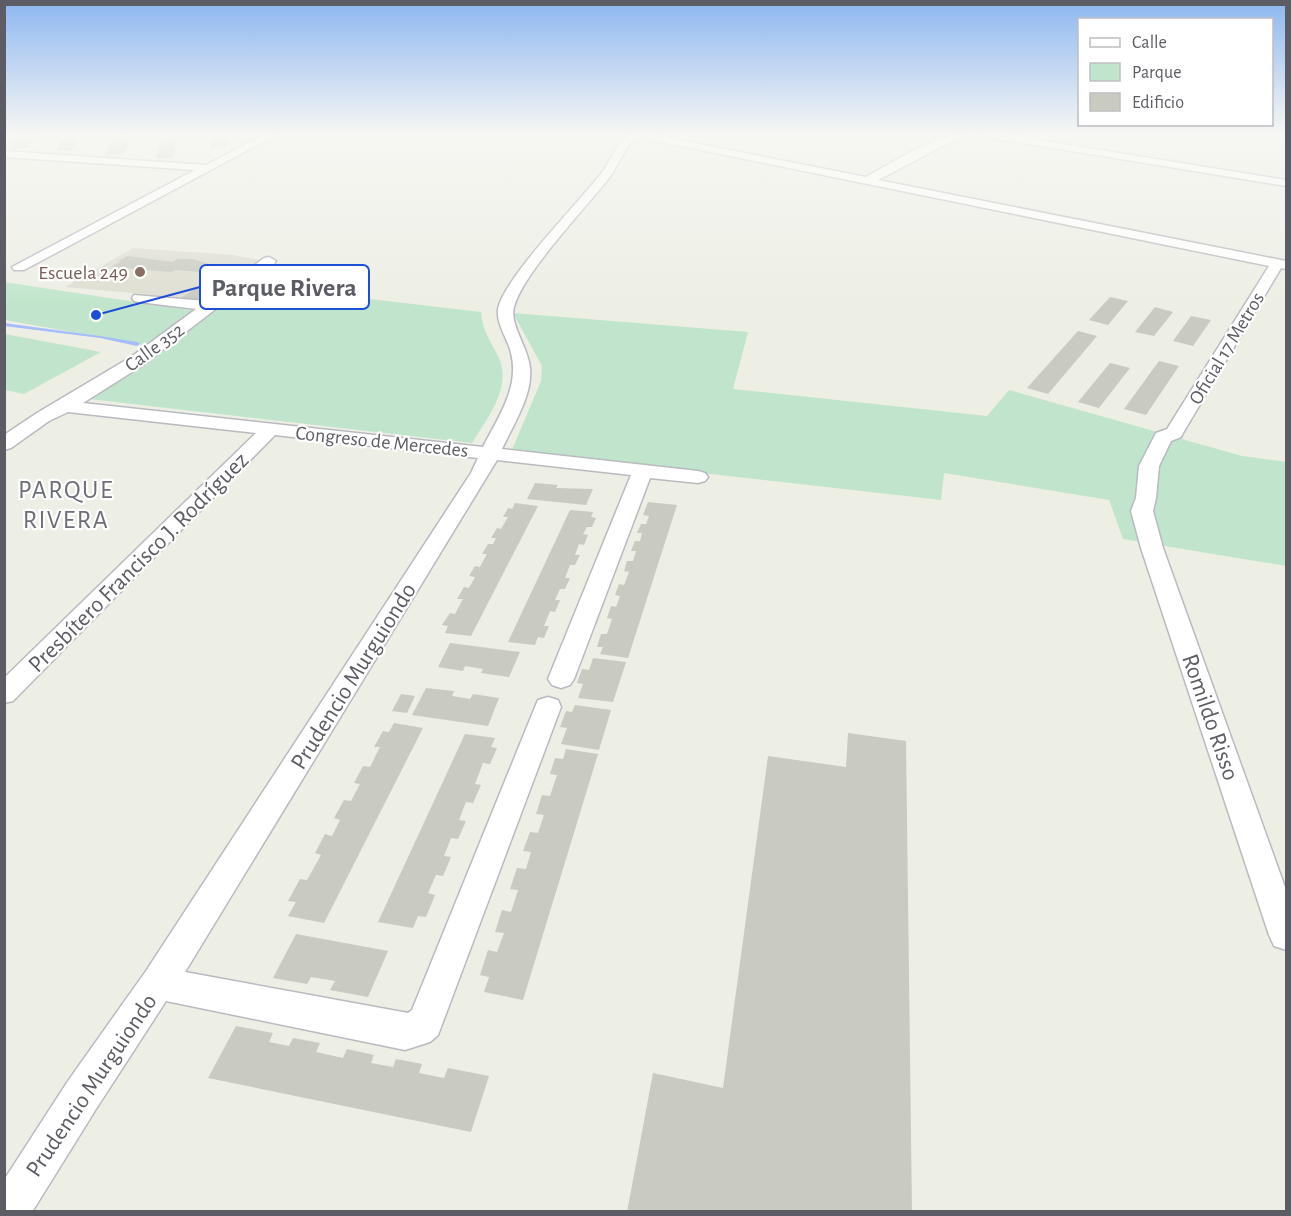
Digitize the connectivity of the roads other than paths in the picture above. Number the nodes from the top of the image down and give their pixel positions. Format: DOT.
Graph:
graph roads {
  1 [pos="165,191"];
  2 [pos="594,191"];
  3 [pos="916,191"];
  4 [pos="1116,231"];
  5 [pos="1106,241"];
  6 [pos="268,261"];
  7 [pos="1282,264"];
  8 [pos="19,267"];
  9 [pos="139,298"];
  10 [pos="209,306"];
  11 [pos="65,406"];
  12 [pos="272,429"];
  13 [pos="4,444"];
  14 [pos="489,453"];
  15 [pos="642,471"];
  16 [pos="698,477"];
  17 [pos="1146,498"];
  18 [pos="4,694"];
  19 [pos="1287,935"];
  20 [pos="158,983"];
  21 [pos="8,1205"];
  1 -- 8 [label="street"];
  2 -- 14 [label="street, Prudencio Murguiondo"];
  3 -- 4 [label="street"];
  4 -- 5 [label="street"];
  4 -- 7 [label="street"];
  6 -- 10 [label="street, Calle 352"];
  7 -- 17 [label="street, Oficial 17 Metros"];
  9 -- 10 [label="street"];
  10 -- 11 [label="street, Calle 352"];
  11 -- 12 [label="street, Congreso de Mercedes"];
  11 -- 13 [label="street, Calle 352"];
  12 -- 14 [label="street, Congreso de Mercedes"];
  12 -- 18 [label="street, Presbítero Francisco J. Rodríguez"];
  14 -- 15 [label="street, Congreso de Mercedes"];
  14 -- 20 [label="street, Prudencio Murguiondo"];
  15 -- 16 [label="street, Congreso de Mercedes"];
  15 -- 20 [label="street"];
  17 -- 19 [label="street, Romildo Risso"];
  20 -- 21 [label="street, Prudencio Murguiondo"];
}
